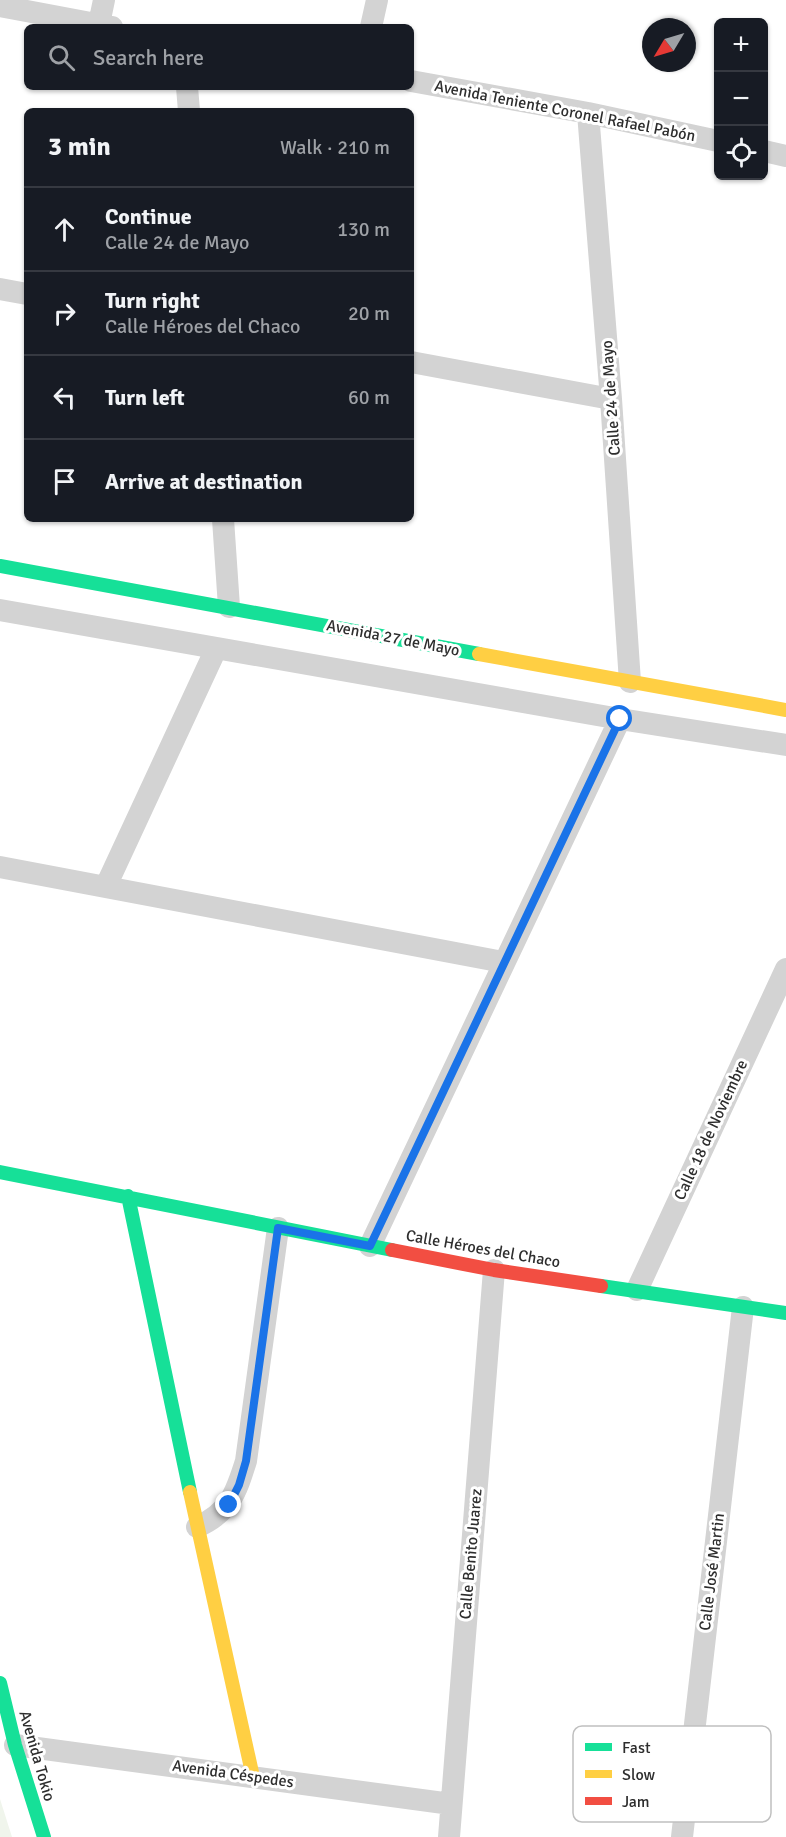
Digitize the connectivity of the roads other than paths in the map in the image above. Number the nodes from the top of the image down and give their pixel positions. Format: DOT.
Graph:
graph roads {
  1 [pos="104,0"];
  2 [pos="376,0"];
  3 [pos="0,6"];
  4 [pos="95,24"];
  5 [pos="106,24"];
  6 [pos="372,24"];
  7 [pos="414,82"];
  8 [pos="187,90"];
  9 [pos="189,108"];
  10 [pos="588,113"];
  11 [pos="714,140"];
  12 [pos="768,152"];
  13 [pos="786,156"];
  14 [pos="0,289"];
  15 [pos="24,293"];
  16 [pos="414,363"];
  17 [pos="611,399"];
  18 [pos="223,522"];
  19 [pos="0,566"];
  20 [pos="229,607"];
  21 [pos="0,610"];
  22 [pos="216,649"];
  23 [pos="630,682"];
  24 [pos="786,710"];
  25 [pos="620,719"];
  26 [pos="786,745"];
  27 [pos="0,867"];
  28 [pos="106,886"];
  29 [pos="503,962"];
  30 [pos="786,969"];
  31 [pos="0,1172"];
  32 [pos="128,1196"];
  33 [pos="278,1228"];
  34 [pos="370,1246"];
  35 [pos="494,1270"];
  36 [pos="637,1290"];
  37 [pos="743,1307"];
  38 [pos="786,1313"];
  39 [pos="197,1527"];
  40 [pos="0,1683"];
  41 [pos="695,1726"];
  42 [pos="15,1744"];
  43 [pos="253,1777"];
  44 [pos="451,1804"];
  45 [pos="684,1822"];
  46 [pos="44,1837"];
  47 [pos="449,1837"];
  48 [pos="682,1837"];
  1 -- 5 [label="street"];
  2 -- 6 [label="street"];
  3 -- 4 [label="street"];
  7 -- 10 [label="street, Avenida Teniente Coronel Rafael Pabón"];
  8 -- 9 [label="street"];
  10 -- 11 [label="street, Avenida Teniente Coronel Rafael Pabón"];
  10 -- 17 [label="street, Calle 24 de Mayo"];
  12 -- 13 [label="street"];
  14 -- 15 [label="street"];
  16 -- 17 [label="street"];
  17 -- 23 [label="street, Calle 24 de Mayo"];
  18 -- 20 [label="street"];
  19 -- 20 [label="street, Avenida 27 de Mayo"];
  20 -- 23 [label="street, Avenida 27 de Mayo"];
  21 -- 22 [label="street"];
  22 -- 25 [label="street"];
  22 -- 28 [label="street"];
  23 -- 24 [label="street, Avenida 27 de Mayo"];
  25 -- 26 [label="street"];
  25 -- 29 [label="street"];
  27 -- 28 [label="street"];
  28 -- 29 [label="street"];
  29 -- 34 [label="street"];
  30 -- 36 [label="street, Calle 18 de Noviembre"];
  31 -- 32 [label="street, Calle Héroes del Chaco"];
  32 -- 33 [label="street, Calle Héroes del Chaco"];
  32 -- 39 [label="street"];
  33 -- 34 [label="street, Calle Héroes del Chaco"];
  33 -- 39 [label="street"];
  34 -- 35 [label="street, Calle Héroes del Chaco"];
  35 -- 36 [label="street, Calle Héroes del Chaco"];
  35 -- 44 [label="street, Calle Benito Juarez"];
  36 -- 37 [label="street, Calle Héroes del Chaco"];
  37 -- 38 [label="street, Calle Héroes del Chaco"];
  37 -- 41 [label="street, Calle José Martin"];
  39 -- 43 [label="street"];
  40 -- 42 [label="street, Avenida Tokio"];
  42 -- 43 [label="street, Avenida Céspedes"];
  42 -- 46 [label="street, Avenida Tokio"];
  43 -- 44 [label="street, Avenida Céspedes"];
  44 -- 47 [label="street, Calle Benito Juarez"];
  45 -- 48 [label="street, Calle José Martin"];
}
